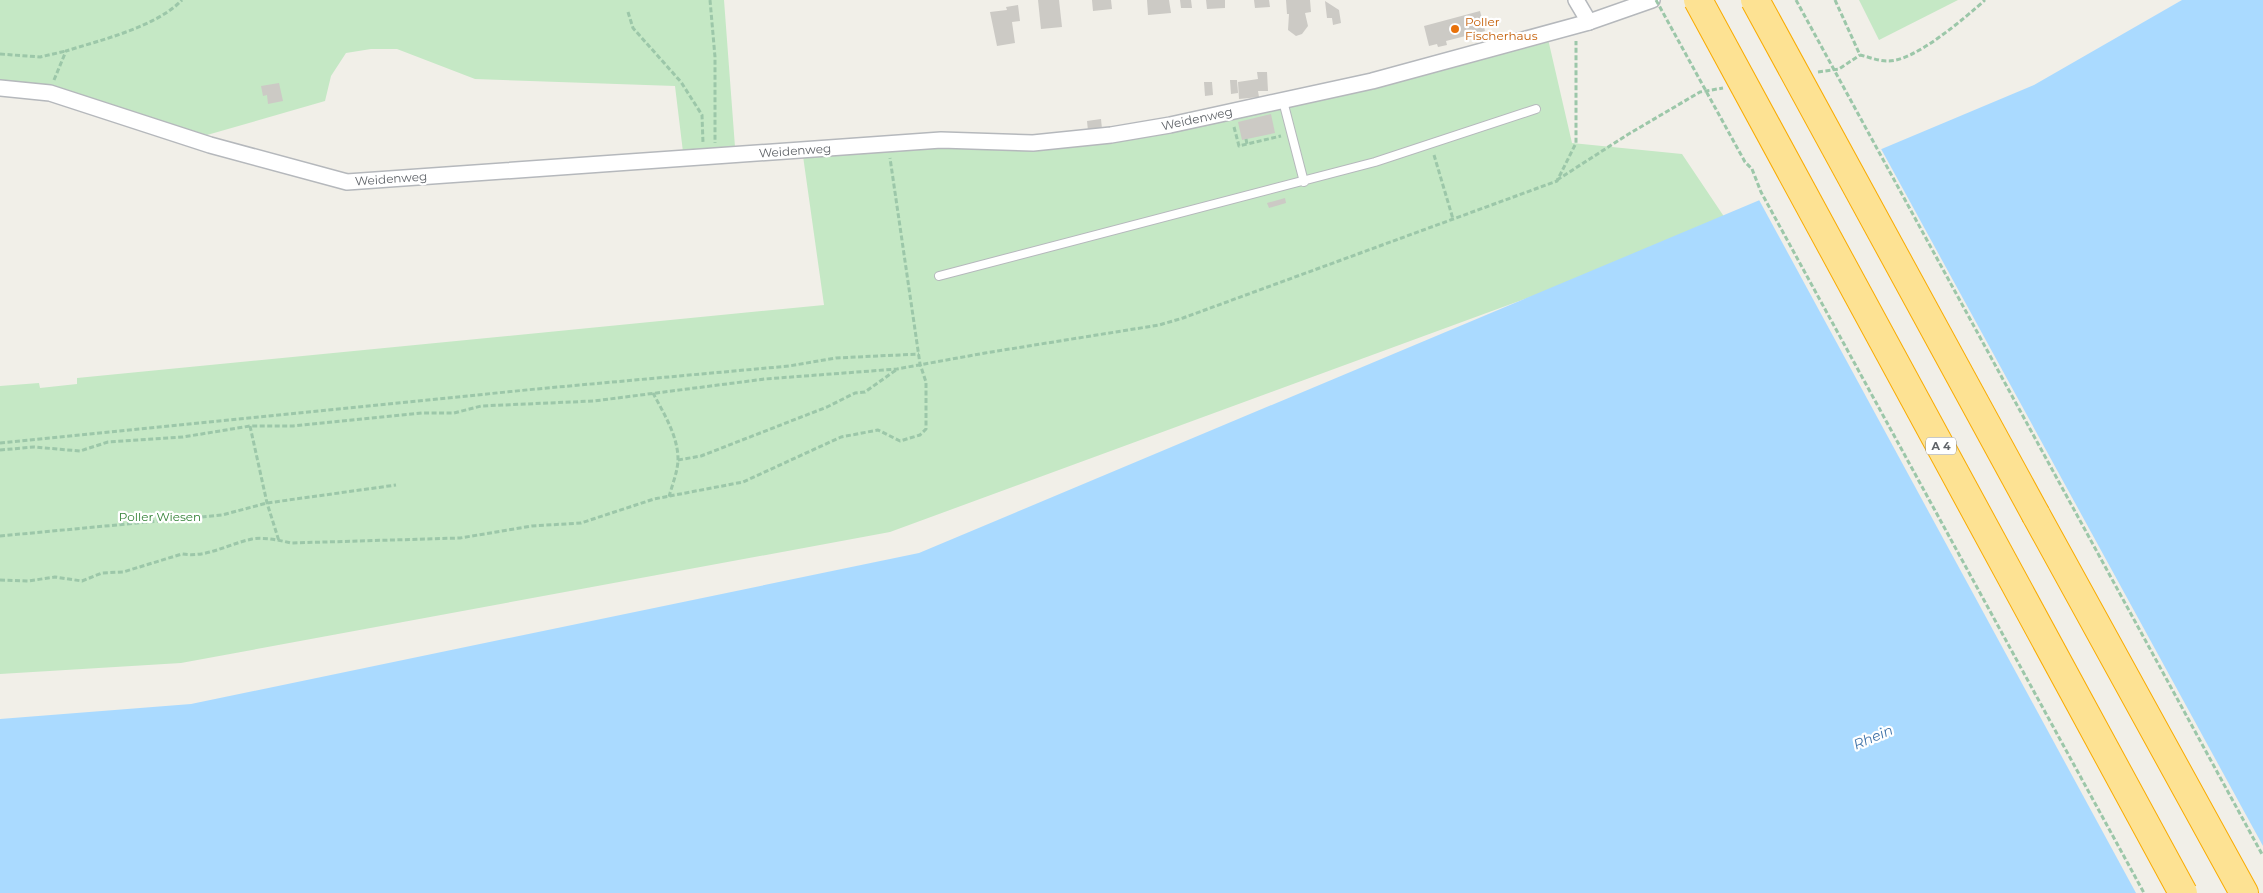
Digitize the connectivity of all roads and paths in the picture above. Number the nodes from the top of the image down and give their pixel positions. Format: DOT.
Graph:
graph roads {
  1 [pos="182,0"];
  2 [pos="710,0"];
  3 [pos="1576,0"];
  4 [pos="1652,0"];
  5 [pos="1656,0"];
  6 [pos="1698,0"];
  7 [pos="1755,0"];
  8 [pos="1796,0"];
  9 [pos="1836,0"];
  10 [pos="1985,0"];
  11 [pos="628,12"];
  12 [pos="1583,24"];
  13 [pos="66,51"];
  14 [pos="0,54"];
  15 [pos="1860,55"];
  16 [pos="1811,74"];
  17 [pos="1728,87"];
  18 [pos="0,88"];
  19 [pos="50,94"];
  20 [pos="1283,101"];
  21 [pos="1536,109"];
  22 [pos="1238,126"];
  23 [pos="1291,134"];
  24 [pos="1246,139"];
  25 [pos="1247,144"];
  26 [pos="888,145"];
  27 [pos="1431,145"];
  28 [pos="710,156"];
  29 [pos="1557,181"];
  30 [pos="1304,182"];
  31 [pos="1453,219"];
  32 [pos="939,276"];
  33 [pos="919,354"];
  34 [pos="920,364"];
  35 [pos="897,369"];
  36 [pos="653,393"];
  37 [pos="250,426"];
  38 [pos="0,443"];
  39 [pos="0,450"];
  40 [pos="678,460"];
  41 [pos="396,484"];
  42 [pos="669,497"];
  43 [pos="267,503"];
  44 [pos="0,536"];
  45 [pos="279,541"];
  46 [pos="0,580"];
  47 [pos="2263,856"];
  48 [pos="2144,893"];
  49 [pos="2183,893"];
  50 [pos="2244,893"];
  1 -- 13 [label="path"];
  2 -- 28 [label="path"];
  3 -- 12 [label="street"];
  4 -- 12 [label="street, Weidenweg"];
  5 -- 48 [label="path, bridge"];
  6 -- 49 [label="highway, A 4, bridge"];
  7 -- 50 [label="highway, bridge"];
  8 -- 47 [label="path, bridge"];
  9 -- 15 [label="path"];
  10 -- 15 [label="path"];
  11 -- 28 [label="path"];
  12 -- 20 [label="street, Weidenweg"];
  12 -- 29 [label="path"];
  13 -- 14 [label="path"];
  13 -- 19 [label="path"];
  15 -- 16 [label="path"];
  17 -- 29 [label="path"];
  18 -- 19 [label="street, Weidenweg"];
  19 -- 28 [label="street, Weidenweg"];
  20 -- 23 [label="lane"];
  20 -- 26 [label="street, Weidenweg"];
  21 -- 27 [label="lane"];
  22 -- 25 [label="path"];
  23 -- 25 [label="path"];
  23 -- 30 [label="lane"];
  24 -- 25 [label="path"];
  26 -- 28 [label="street, Weidenweg"];
  26 -- 33 [label="path"];
  27 -- 30 [label="lane"];
  27 -- 31 [label="path"];
  29 -- 31 [label="path"];
  30 -- 32 [label="lane"];
  31 -- 34 [label="path"];
  33 -- 34 [label="path"];
  33 -- 38 [label="path"];
  34 -- 35 [label="path"];
  34 -- 42 [label="path"];
  35 -- 36 [label="path"];
  35 -- 40 [label="path"];
  36 -- 37 [label="path"];
  36 -- 40 [label="path"];
  37 -- 39 [label="path"];
  37 -- 43 [label="path"];
  40 -- 42 [label="path"];
  41 -- 43 [label="path"];
  42 -- 45 [label="path"];
  43 -- 44 [label="path"];
  43 -- 45 [label="path"];
  45 -- 46 [label="path"];
}
